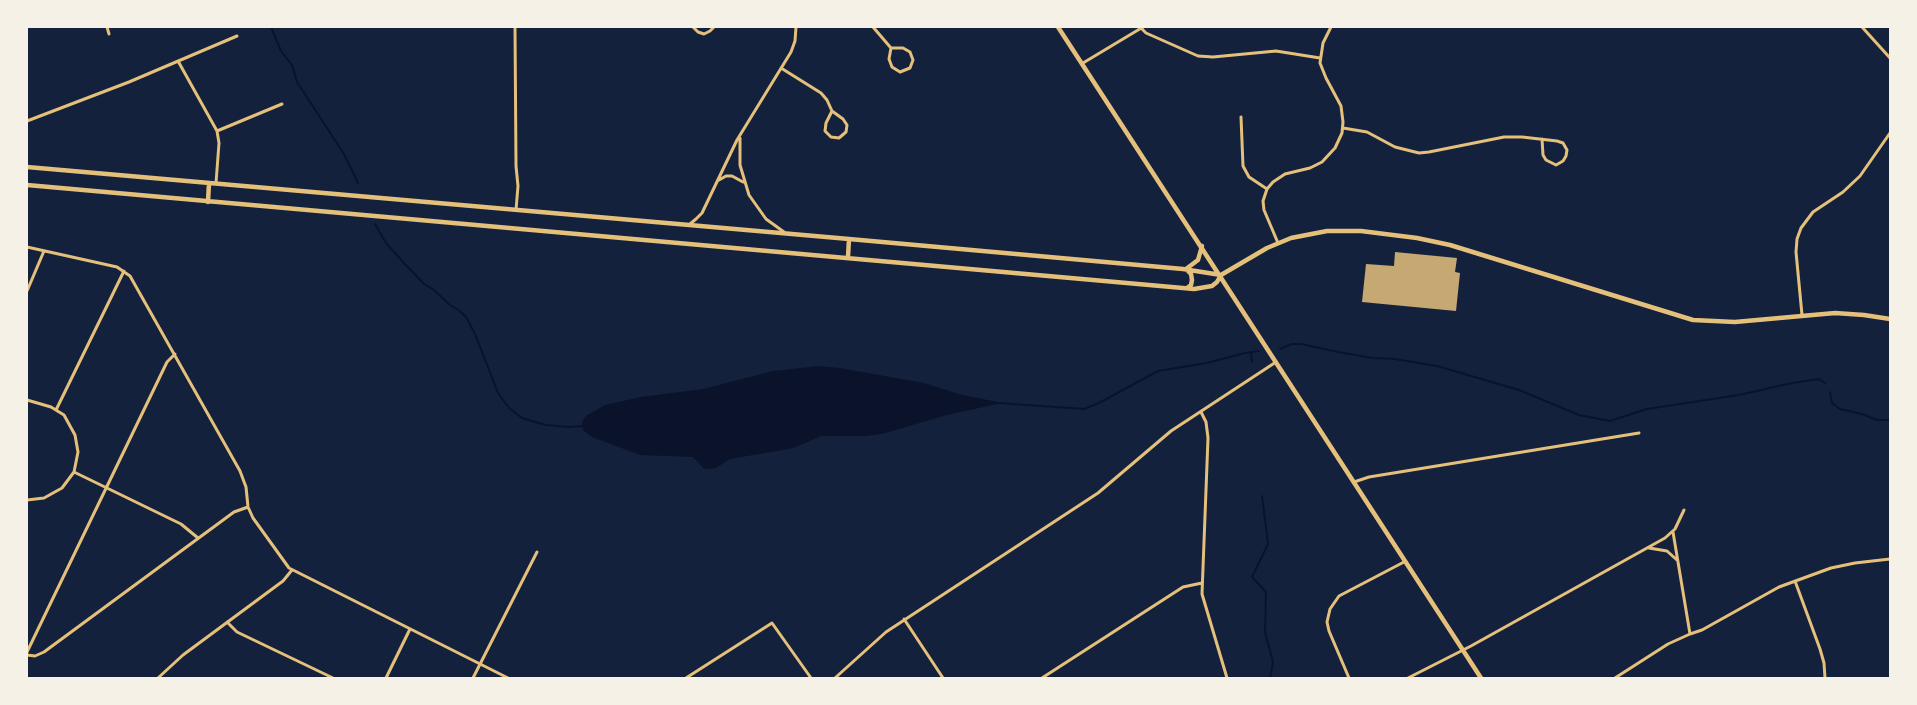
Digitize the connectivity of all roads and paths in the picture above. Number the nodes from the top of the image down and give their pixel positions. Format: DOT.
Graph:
graph roads {
  1 [pos="108,27"];
  2 [pos="514,27"];
  3 [pos="693,27"];
  4 [pos="714,27"];
  5 [pos="796,27"];
  6 [pos="873,27"];
  7 [pos="1058,27"];
  8 [pos="1331,27"];
  9 [pos="1862,27"];
  10 [pos="1142,28"];
  11 [pos="109,34"];
  12 [pos="237,36"];
  13 [pos="891,48"];
  14 [pos="1320,58"];
  15 [pos="1890,58"];
  16 [pos="178,62"];
  17 [pos="1082,64"];
  18 [pos="781,68"];
  19 [pos="282,104"];
  20 [pos="832,111"];
  21 [pos="1241,117"];
  22 [pos="27,121"];
  23 [pos="1343,128"];
  24 [pos="217,131"];
  25 [pos="741,133"];
  26 [pos="1890,133"];
  27 [pos="1542,139"];
  28 [pos="27,167"];
  29 [pos="717,181"];
  30 [pos="209,183"];
  31 [pos="216,183"];
  32 [pos="744,183"];
  33 [pos="27,185"];
  34 [pos="1267,189"];
  35 [pos="208,202"];
  36 [pos="516,210"];
  37 [pos="688,225"];
  38 [pos="786,233"];
  39 [pos="849,239"];
  40 [pos="1278,243"];
  41 [pos="1202,246"];
  42 [pos="27,247"];
  43 [pos="44,251"];
  44 [pos="848,257"];
  45 [pos="1183,269"];
  46 [pos="124,271"];
  47 [pos="1221,275"];
  48 [pos="1187,288"];
  49 [pos="27,291"];
  50 [pos="1802,315"];
  51 [pos="1890,319"];
  52 [pos="175,354"];
  53 [pos="1276,362"];
  54 [pos="27,400"];
  55 [pos="56,410"];
  56 [pos="1201,412"];
  57 [pos="1639,433"];
  58 [pos="74,472"];
  59 [pos="1353,483"];
  60 [pos="105,488"];
  61 [pos="27,500"];
  62 [pos="249,507"];
  63 [pos="1684,510"];
  64 [pos="1673,531"];
  65 [pos="198,538"];
  66 [pos="1647,548"];
  67 [pos="537,552"];
  68 [pos="1890,560"];
  69 [pos="1678,561"];
  70 [pos="1404,562"];
  71 [pos="292,570"];
  72 [pos="1795,580"];
  73 [pos="1202,583"];
  74 [pos="904,619"];
  75 [pos="227,622"];
  76 [pos="410,629"];
  77 [pos="1690,634"];
  78 [pos="1463,650"];
  79 [pos="27,653"];
  80 [pos="480,664"];
  81 [pos="158,678"];
  82 [pos="333,678"];
  83 [pos="386,678"];
  84 [pos="473,678"];
  85 [pos="508,678"];
  86 [pos="686,678"];
  87 [pos="811,678"];
  88 [pos="835,678"];
  89 [pos="943,678"];
  90 [pos="1042,678"];
  91 [pos="1227,678"];
  92 [pos="1349,678"];
  93 [pos="1408,678"];
  94 [pos="1481,678"];
  95 [pos="1615,678"];
  96 [pos="1825,678"];
  1 -- 11 [label="street"];
  2 -- 36 [label="street"];
  3 -- 4 [label="street"];
  5 -- 18 [label="street"];
  6 -- 13 [label="street"];
  7 -- 17 [label="main road"];
  8 -- 14 [label="street"];
  9 -- 15 [label="street"];
  10 -- 14 [label="street"];
  10 -- 17 [label="street"];
  12 -- 16 [label="street"];
  13 -- 13 [label="street"];
  14 -- 23 [label="street"];
  16 -- 22 [label="street"];
  16 -- 24 [label="street"];
  17 -- 41 [label="main road"];
  18 -- 20 [label="street"];
  18 -- 25 [label="street"];
  19 -- 24 [label="street"];
  20 -- 20 [label="street"];
  21 -- 34 [label="street"];
  23 -- 27 [label="street"];
  23 -- 34 [label="street"];
  24 -- 31 [label="street"];
  25 -- 29 [label="street"];
  25 -- 32 [label="street"];
  26 -- 50 [label="street"];
  27 -- 27 [label="street"];
  28 -- 30 [label="main road"];
  29 -- 32 [label="street"];
  29 -- 37 [label="street"];
  30 -- 31 [label="main road"];
  30 -- 35 [label="main road"];
  31 -- 36 [label="main road"];
  32 -- 38 [label="street"];
  33 -- 35 [label="main road"];
  34 -- 40 [label="street"];
  35 -- 44 [label="main road"];
  36 -- 37 [label="main road"];
  37 -- 38 [label="main road"];
  38 -- 39 [label="main road"];
  39 -- 44 [label="main road"];
  39 -- 45 [label="main road"];
  40 -- 47 [label="main road"];
  40 -- 50 [label="main road"];
  41 -- 45 [label="main road"];
  41 -- 47 [label="main road"];
  42 -- 43 [label="street"];
  43 -- 46 [label="street"];
  43 -- 49 [label="street"];
  44 -- 48 [label="main road"];
  45 -- 47 [label="main road"];
  45 -- 48 [label="main road"];
  46 -- 52 [label="street"];
  46 -- 55 [label="street"];
  47 -- 48 [label="main road"];
  47 -- 53 [label="main road"];
  50 -- 51 [label="main road"];
  52 -- 60 [label="street"];
  52 -- 62 [label="street"];
  53 -- 56 [label="street"];
  53 -- 59 [label="main road"];
  54 -- 55 [label="street"];
  55 -- 58 [label="street"];
  56 -- 73 [label="street"];
  56 -- 74 [label="street"];
  57 -- 59 [label="street"];
  58 -- 60 [label="street"];
  58 -- 61 [label="street"];
  59 -- 70 [label="main road"];
  60 -- 65 [label="street"];
  60 -- 79 [label="street"];
  62 -- 65 [label="street"];
  62 -- 71 [label="street"];
  63 -- 64 [label="street"];
  64 -- 66 [label="street"];
  64 -- 69 [label="street"];
  65 -- 79 [label="street"];
  66 -- 69 [label="street"];
  66 -- 78 [label="street"];
  67 -- 80 [label="street"];
  68 -- 72 [label="street"];
  69 -- 77 [label="street"];
  70 -- 78 [label="main road"];
  70 -- 92 [label="street"];
  71 -- 75 [label="street"];
  71 -- 76 [label="street"];
  72 -- 77 [label="street"];
  72 -- 96 [label="street"];
  73 -- 90 [label="street"];
  73 -- 91 [label="street"];
  74 -- 88 [label="street"];
  74 -- 89 [label="street"];
  75 -- 81 [label="street"];
  75 -- 82 [label="street"];
  76 -- 80 [label="street"];
  76 -- 83 [label="street"];
  77 -- 95 [label="street"];
  78 -- 93 [label="street"];
  78 -- 94 [label="main road"];
  80 -- 84 [label="street"];
  80 -- 85 [label="street"];
  86 -- 87 [label="street"];
}
